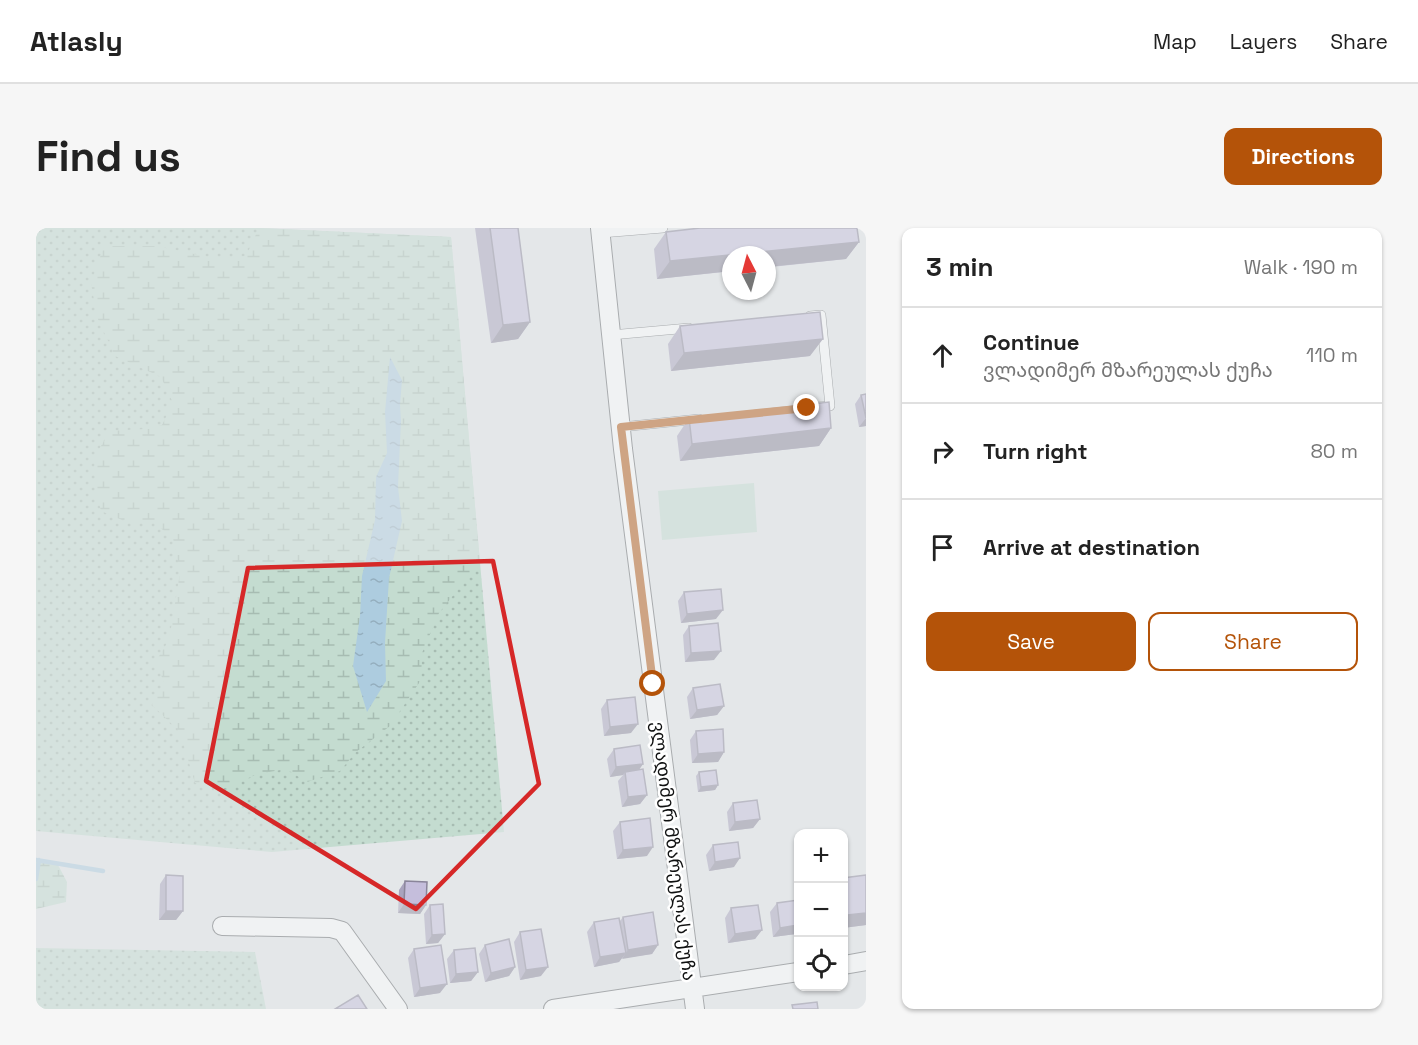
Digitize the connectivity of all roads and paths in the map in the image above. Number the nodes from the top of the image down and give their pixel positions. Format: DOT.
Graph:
graph roads {
  1 [pos="663,228"];
  2 [pos="600,231"];
  3 [pos="797,317"];
  4 [pos="704,326"];
  5 [pos="611,335"];
  6 [pos="807,408"];
  7 [pos="714,418"];
  8 [pos="621,427"];
  9 [pos="222,926"];
  10 [pos="866,961"];
  11 [pos="848,964"];
  12 [pos="794,973"];
  13 [pos="692,989"];
  14 [pos="398,1009"];
  15 [pos="553,1009"];
  16 [pos="695,1009"];
  1 -- 2 [label="lane"];
  2 -- 5 [label="street, ვლადიმერ მზარეულას ქუჩა"];
  3 -- 6 [label="lane"];
  4 -- 5 [label="lane"];
  5 -- 8 [label="street, ვლადიმერ მზარეულას ქუჩა"];
  7 -- 8 [label="lane"];
  8 -- 13 [label="street, ვლადიმერ მზარეულას ქუჩა"];
  9 -- 14 [label="street"];
  10 -- 11 [label="street"];
  12 -- 13 [label="street"];
  13 -- 15 [label="street"];
  13 -- 16 [label="street, ვლადიმერ მზარეულას ქუჩა"];
}
